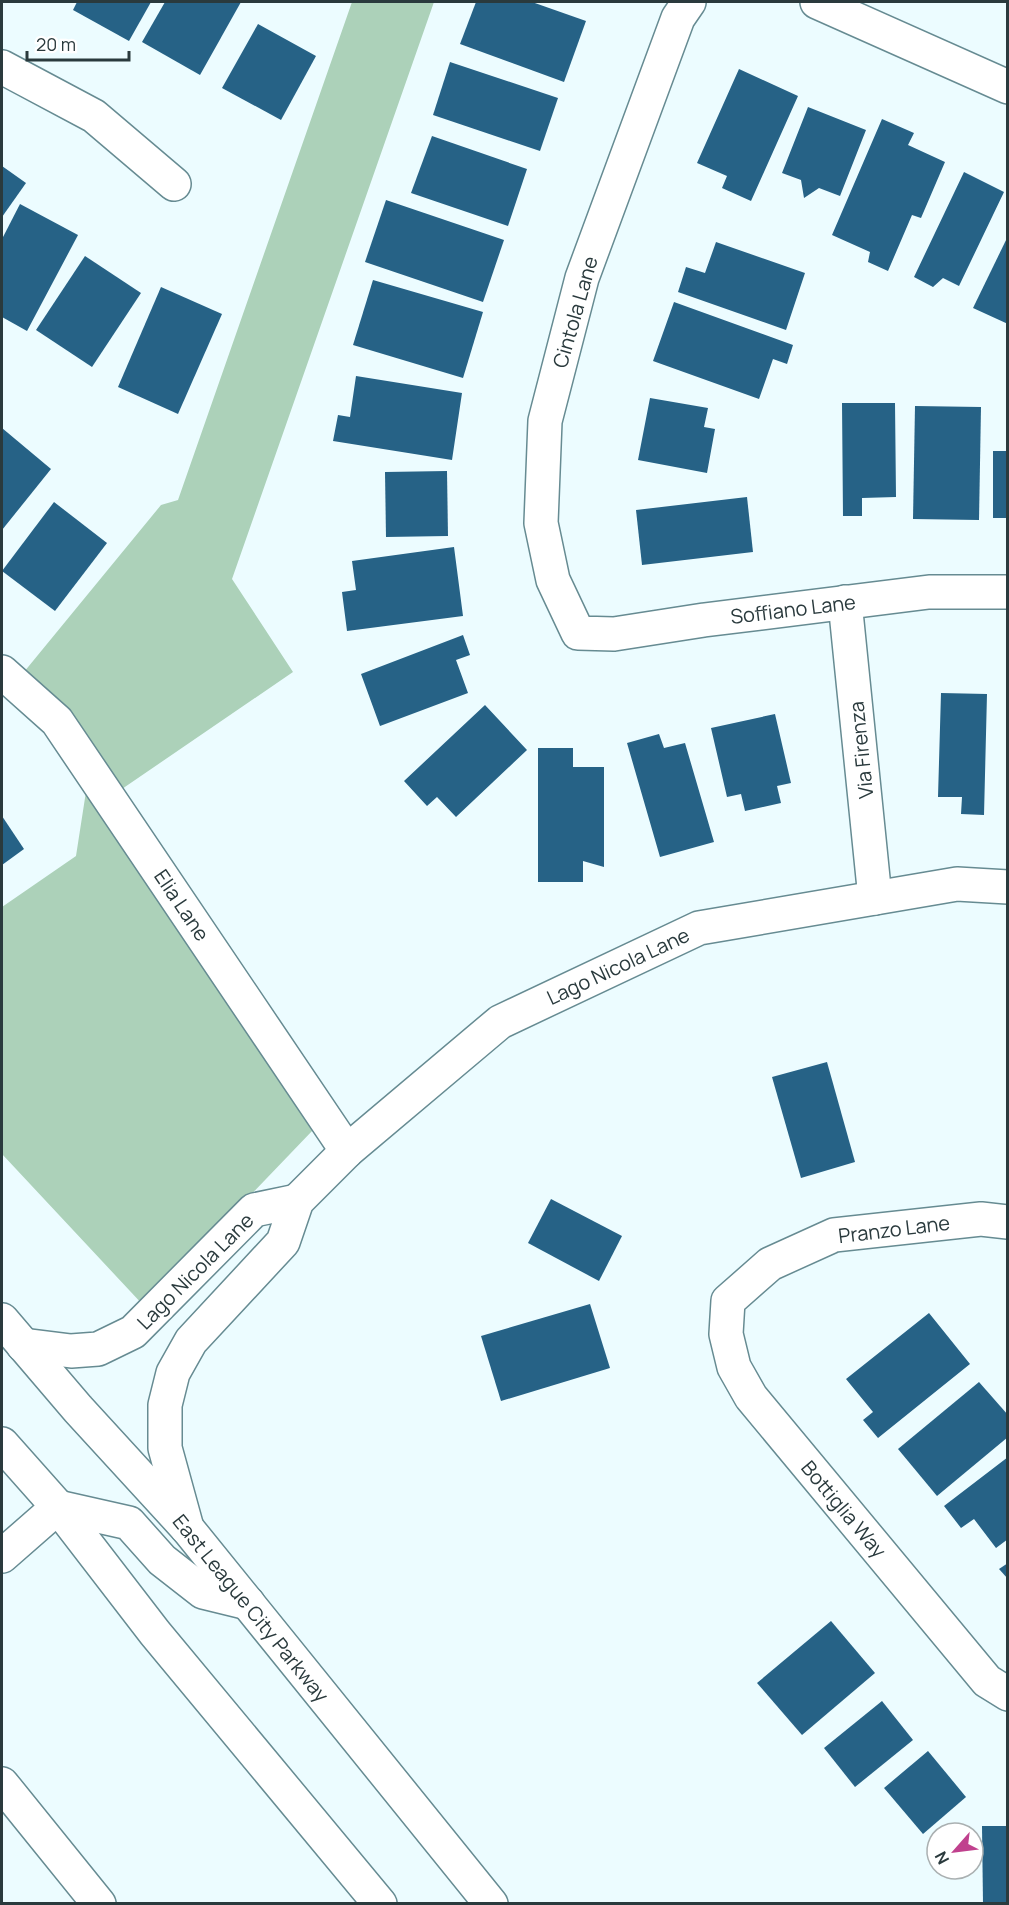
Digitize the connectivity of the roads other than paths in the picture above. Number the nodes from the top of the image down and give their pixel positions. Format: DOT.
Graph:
graph roads {
  1 [pos="690,2"];
  2 [pos="817,2"];
  3 [pos="2,67"];
  4 [pos="1008,87"];
  5 [pos="174,184"];
  6 [pos="1008,592"];
  7 [pos="845,602"];
  8 [pos="578,633"];
  9 [pos="2,672"];
  10 [pos="1008,886"];
  11 [pos="875,898"];
  12 [pos="347,1151"];
  13 [pos="297,1201"];
  14 [pos="1008,1222"];
  15 [pos="728,1301"];
  16 [pos="2,1320"];
  17 [pos="23,1345"];
  18 [pos="2,1444"];
  19 [pos="58,1507"];
  20 [pos="187,1528"];
  21 [pos="2,1556"];
  22 [pos="248,1603"];
  23 [pos="1008,1694"];
  24 [pos="2,1784"];
  25 [pos="99,1904"];
  26 [pos="381,1904"];
  27 [pos="491,1904"];
  1 -- 8 [label="street, Cintola Lane"];
  2 -- 4 [label="street"];
  3 -- 5 [label="street"];
  6 -- 7 [label="street, Soffiano Lane"];
  7 -- 8 [label="street, Soffiano Lane"];
  7 -- 11 [label="street, Via Firenza"];
  9 -- 12 [label="street, Elia Lane"];
  10 -- 11 [label="street, Lago Nicola Lane"];
  11 -- 12 [label="street, Lago Nicola Lane"];
  12 -- 13 [label="street, Lago Nicola Lane"];
  13 -- 17 [label="street, Lago Nicola Lane"];
  13 -- 20 [label="street, Lago Nicola Lane"];
  14 -- 15 [label="street, Pranzo Lane"];
  15 -- 23 [label="street, Bottiglia Way"];
  16 -- 17 [label="street, East League City Parkway"];
  17 -- 20 [label="street, East League City Parkway"];
  18 -- 19 [label="street"];
  19 -- 21 [label="street"];
  19 -- 22 [label="street"];
  19 -- 26 [label="street"];
  20 -- 22 [label="street, East League City Parkway"];
  22 -- 27 [label="street, East League City Parkway"];
  24 -- 25 [label="street"];
}
